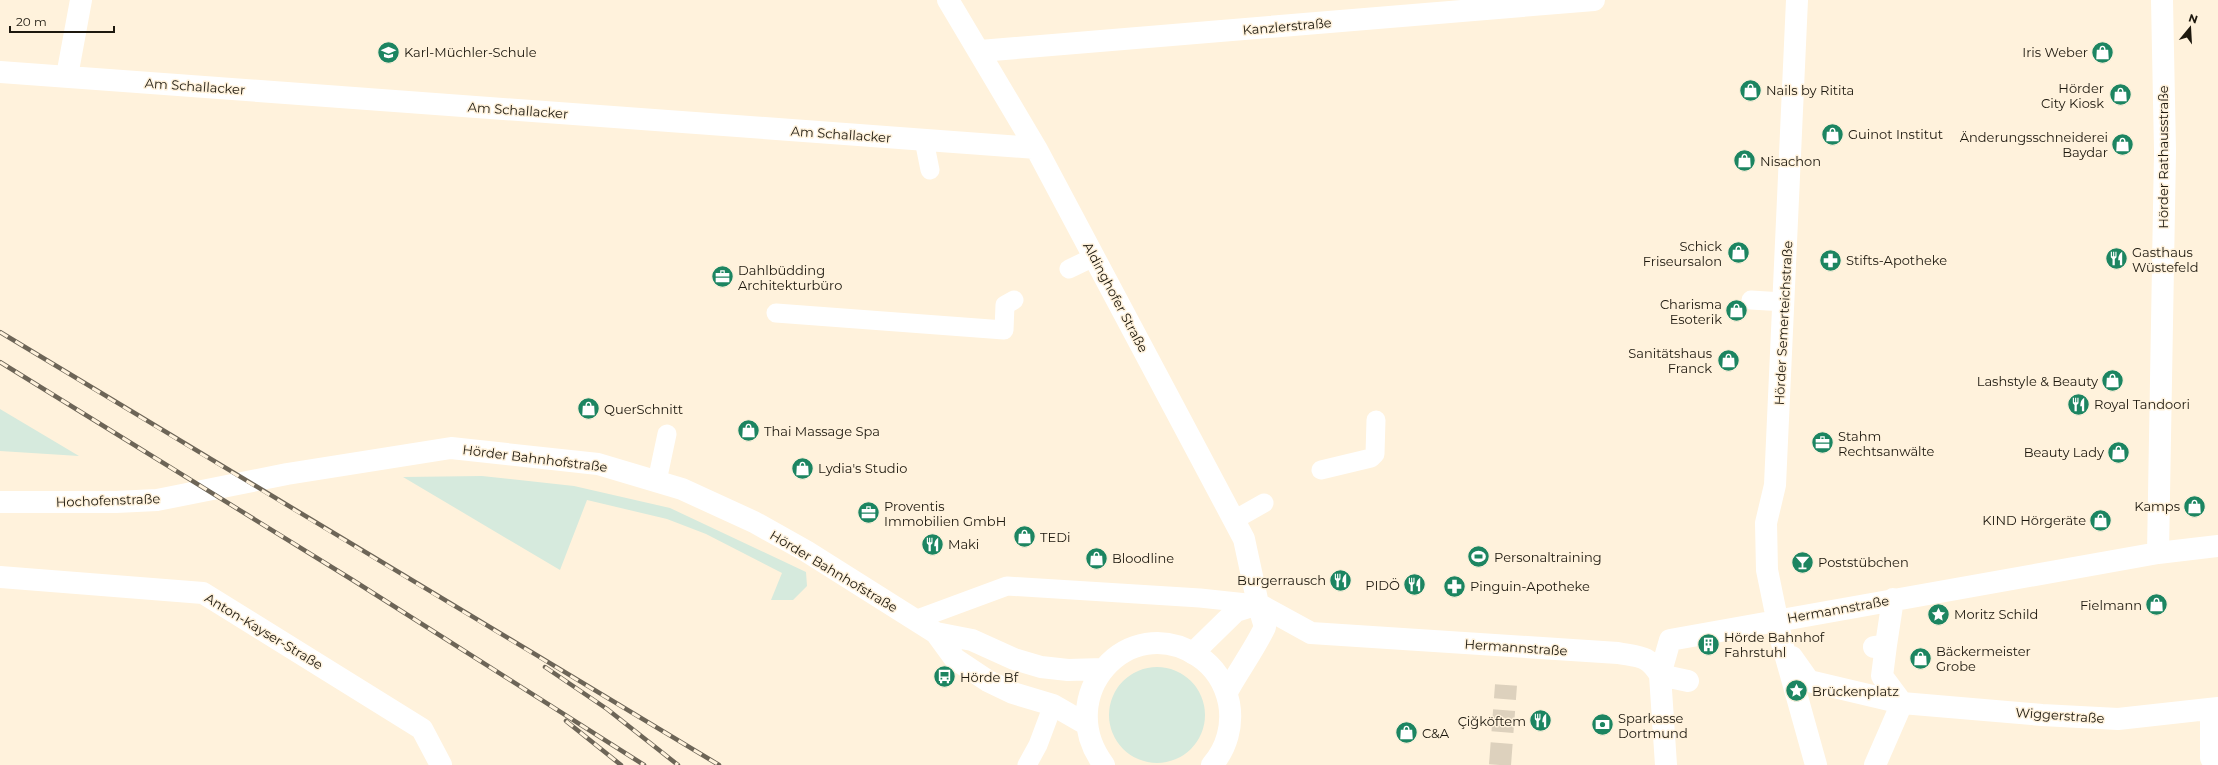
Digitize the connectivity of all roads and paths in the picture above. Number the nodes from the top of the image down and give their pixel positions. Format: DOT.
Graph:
graph roads {
  1 [pos="81,0"];
  2 [pos="948,0"];
  3 [pos="1594,0"];
  4 [pos="1797,0"];
  5 [pos="2162,0"];
  6 [pos="980,51"];
  7 [pos="0,72"];
  8 [pos="67,76"];
  9 [pos="924,140"];
  10 [pos="1036,148"];
  11 [pos="930,170"];
  12 [pos="1094,257"];
  13 [pos="1069,270"];
  14 [pos="1014,300"];
  15 [pos="1751,300"];
  16 [pos="1783,302"];
  17 [pos="776,313"];
  18 [pos="1376,420"];
  19 [pos="667,434"];
  20 [pos="1321,470"];
  21 [pos="287,474"];
  22 [pos="657,481"];
  23 [pos="0,502"];
  24 [pos="1264,503"];
  25 [pos="1234,520"];
  26 [pos="2218,546"];
  27 [pos="2158,553"];
  28 [pos="0,577"];
  29 [pos="1894,600"];
  30 [pos="1258,604"];
  31 [pos="915,620"];
  32 [pos="1779,620"];
  33 [pos="936,633"];
  34 [pos="1782,643"];
  35 [pos="1193,653"];
  36 [pos="1103,669"];
  37 [pos="1660,675"];
  38 [pos="1688,681"];
  39 [pos="1227,692"];
  40 [pos="1902,703"];
  41 [pos="1053,705"];
  42 [pos="2214,709"];
  43 [pos="1086,724"];
  44 [pos="2211,758"];
  45 [pos="1217,763"];
  46 [pos="441,765"];
  47 [pos="1027,765"];
  48 [pos="1104,765"];
  49 [pos="1666,765"];
  50 [pos="1816,765"];
  51 [pos="1875,765"];
  1 -- 8 [label="street"];
  2 -- 6 [label="street, Aldinghofer Straße"];
  3 -- 6 [label="street, Kanzlerstraße"];
  4 -- 16 [label="street, Hörder Semerteichstraße"];
  5 -- 27 [label="street, Hörder Rathausstraße"];
  6 -- 10 [label="street, Aldinghofer Straße"];
  7 -- 8 [label="street, Am Schallacker"];
  8 -- 9 [label="street, Am Schallacker"];
  9 -- 10 [label="street, Am Schallacker"];
  9 -- 11 [label="lane"];
  10 -- 12 [label="street, Aldinghofer Straße"];
  12 -- 13 [label="lane"];
  12 -- 25 [label="street, Aldinghofer Straße"];
  14 -- 17 [label="lane"];
  15 -- 16 [label="lane"];
  16 -- 32 [label="street, Hörder Semerteichstraße"];
  18 -- 20 [label="lane"];
  19 -- 22 [label="lane"];
  21 -- 22 [label="street, Hörder Bahnhofstraße"];
  21 -- 23 [label="street, Hochofenstraße"];
  22 -- 31 [label="street, Hörder Bahnhofstraße"];
  24 -- 25 [label="lane"];
  25 -- 30 [label="street, Aldinghofer Straße"];
  26 -- 27 [label="street, Hermannstraße"];
  27 -- 29 [label="street, Hermannstraße"];
  28 -- 46 [label="street, Anton-Kayser-Straße"];
  29 -- 32 [label="street, Hermannstraße"];
  29 -- 40 [label="street"];
  30 -- 31 [label="lane"];
  30 -- 35 [label="street"];
  30 -- 37 [label="street, Hermannstraße"];
  30 -- 39 [label="street, Aldinghofer Straße"];
  31 -- 33 [label="street, Hörder Bahnhofstraße"];
  32 -- 34 [label="street, Hörder Semerteichstraße"];
  32 -- 37 [label="street, Hermannstraße"];
  33 -- 36 [label="street, Hörder Bahnhofstraße"];
  33 -- 41 [label="street, Hörder Bahnhofstraße"];
  34 -- 40 [label="street, Wiggerstraße"];
  34 -- 50 [label="street, Hörder Semerteichstraße"];
  35 -- 36 [label="street"];
  35 -- 39 [label="street"];
  36 -- 43 [label="street"];
  37 -- 38 [label="street"];
  37 -- 49 [label="street"];
  39 -- 45 [label="street"];
  40 -- 42 [label="street, Wiggerstraße"];
  40 -- 51 [label="street"];
  41 -- 43 [label="street, Hörder Bahnhofstraße"];
  41 -- 47 [label="lane"];
  42 -- 44 [label="street"];
  43 -- 48 [label="street"];
}
